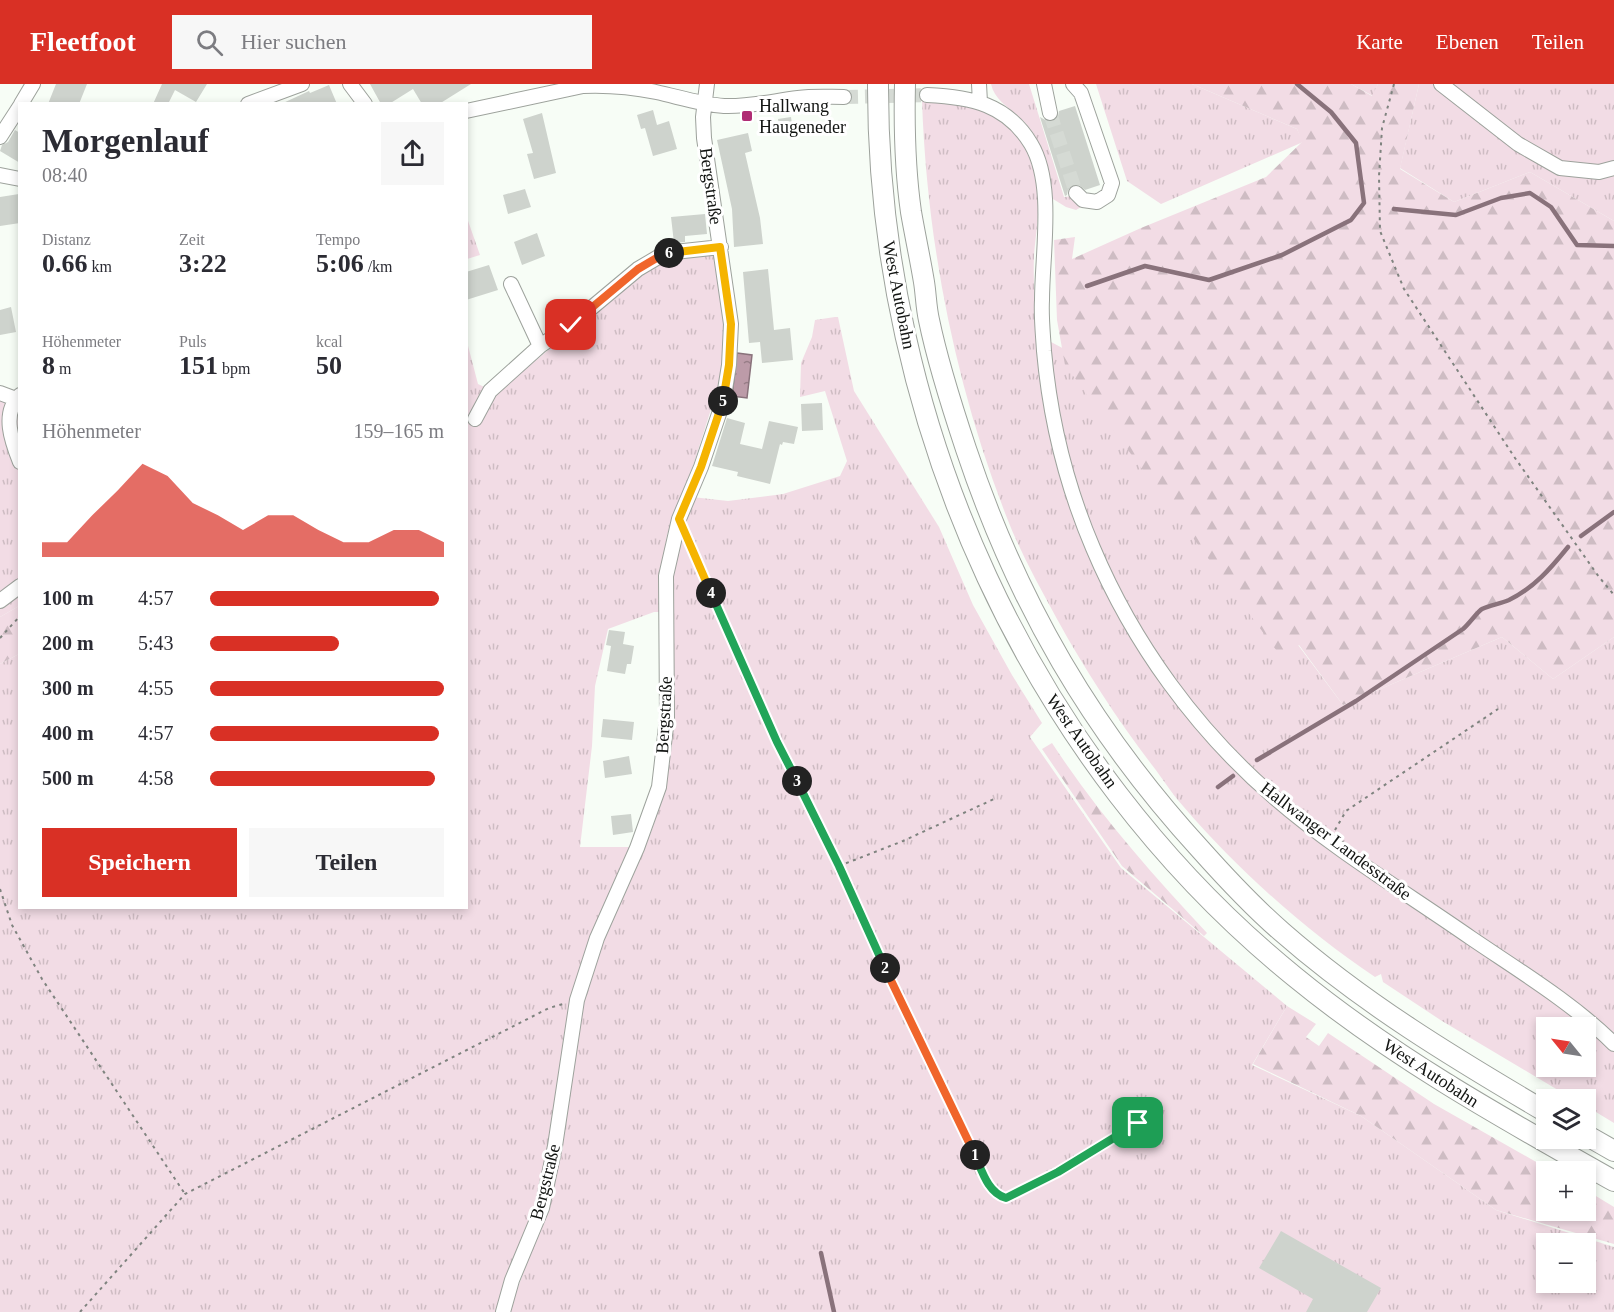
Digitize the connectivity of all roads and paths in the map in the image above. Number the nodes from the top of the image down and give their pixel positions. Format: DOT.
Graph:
graph roads {
  1 [pos="33,84"];
  2 [pos="302,84"];
  3 [pos="350,84"];
  4 [pos="707,84"];
  5 [pos="878,84"];
  6 [pos="905,84"];
  7 [pos="979,84"];
  8 [pos="1044,84"];
  9 [pos="1073,84"];
  10 [pos="1394,84"];
  11 [pos="1441,84"];
  12 [pos="927,95"];
  13 [pos="844,97"];
  14 [pos="22,102"];
  15 [pos="253,102"];
  16 [pos="364,102"];
  17 [pos="980,102"];
  18 [pos="705,104"];
  19 [pos="18,108"];
  20 [pos="468,111"];
  21 [pos="1050,113"];
  22 [pos="0,137"];
  23 [pos="1614,168"];
  24 [pos="0,175"];
  25 [pos="18,178"];
  26 [pos="1076,193"];
  27 [pos="720,247"];
  28 [pos="511,284"];
  29 [pos="540,346"];
  30 [pos="0,393"];
  31 [pos="18,397"];
  32 [pos="475,419"];
  33 [pos="18,457"];
  34 [pos="679,519"];
  35 [pos="18,588"];
  36 [pos="1614,595"];
  37 [pos="0,601"];
  38 [pos="18,618"];
  39 [pos="0,638"];
  40 [pos="1498,709"];
  41 [pos="994,799"];
  42 [pos="1330,841"];
  43 [pos="839,866"];
  44 [pos="0,889"];
  45 [pos="577,999"];
  46 [pos="1614,1044"];
  47 [pos="1536,1106"];
  48 [pos="1138,1123"];
  49 [pos="1596,1141"];
  50 [pos="1614,1151"];
  51 [pos="1614,1181"];
  52 [pos="185,1194"];
  53 [pos="80,1312"];
  54 [pos="503,1312"];
  1 -- 14 [label="street"];
  2 -- 15 [label="street"];
  3 -- 16 [label="street"];
  4 -- 18 [label="street, Bergstraße"];
  5 -- 51 [label="highway, West Autobahn"];
  6 -- 47 [label="highway, West Autobahn"];
  7 -- 17 [label="street"];
  8 -- 21 [label="street"];
  9 -- 26 [label="street"];
  10 -- 36 [label="path"];
  11 -- 23 [label="street"];
  12 -- 17 [label="street, Hallwanger Landesstraße"];
  13 -- 18 [label="street"];
  17 -- 42 [label="street, Hallwanger Landesstraße"];
  18 -- 20 [label="street"];
  18 -- 27 [label="street, Bergstraße"];
  19 -- 22 [label="street"];
  24 -- 25 [label="street"];
  27 -- 29 [label="street"];
  27 -- 34 [label="street, Bergstraße"];
  28 -- 29 [label="street"];
  29 -- 32 [label="street"];
  30 -- 31 [label="street"];
  31 -- 33 [label="street"];
  34 -- 43 [label="path"];
  34 -- 45 [label="street, Bergstraße"];
  35 -- 37 [label="street"];
  38 -- 39 [label="path"];
  40 -- 42 [label="path"];
  41 -- 43 [label="path"];
  42 -- 46 [label="street, Hallwanger Landesstraße"];
  43 -- 48 [label="path"];
  44 -- 52 [label="path"];
  45 -- 52 [label="path"];
  45 -- 54 [label="street, Bergstraße"];
  49 -- 50 [label="highway"];
  52 -- 53 [label="path"];
}
